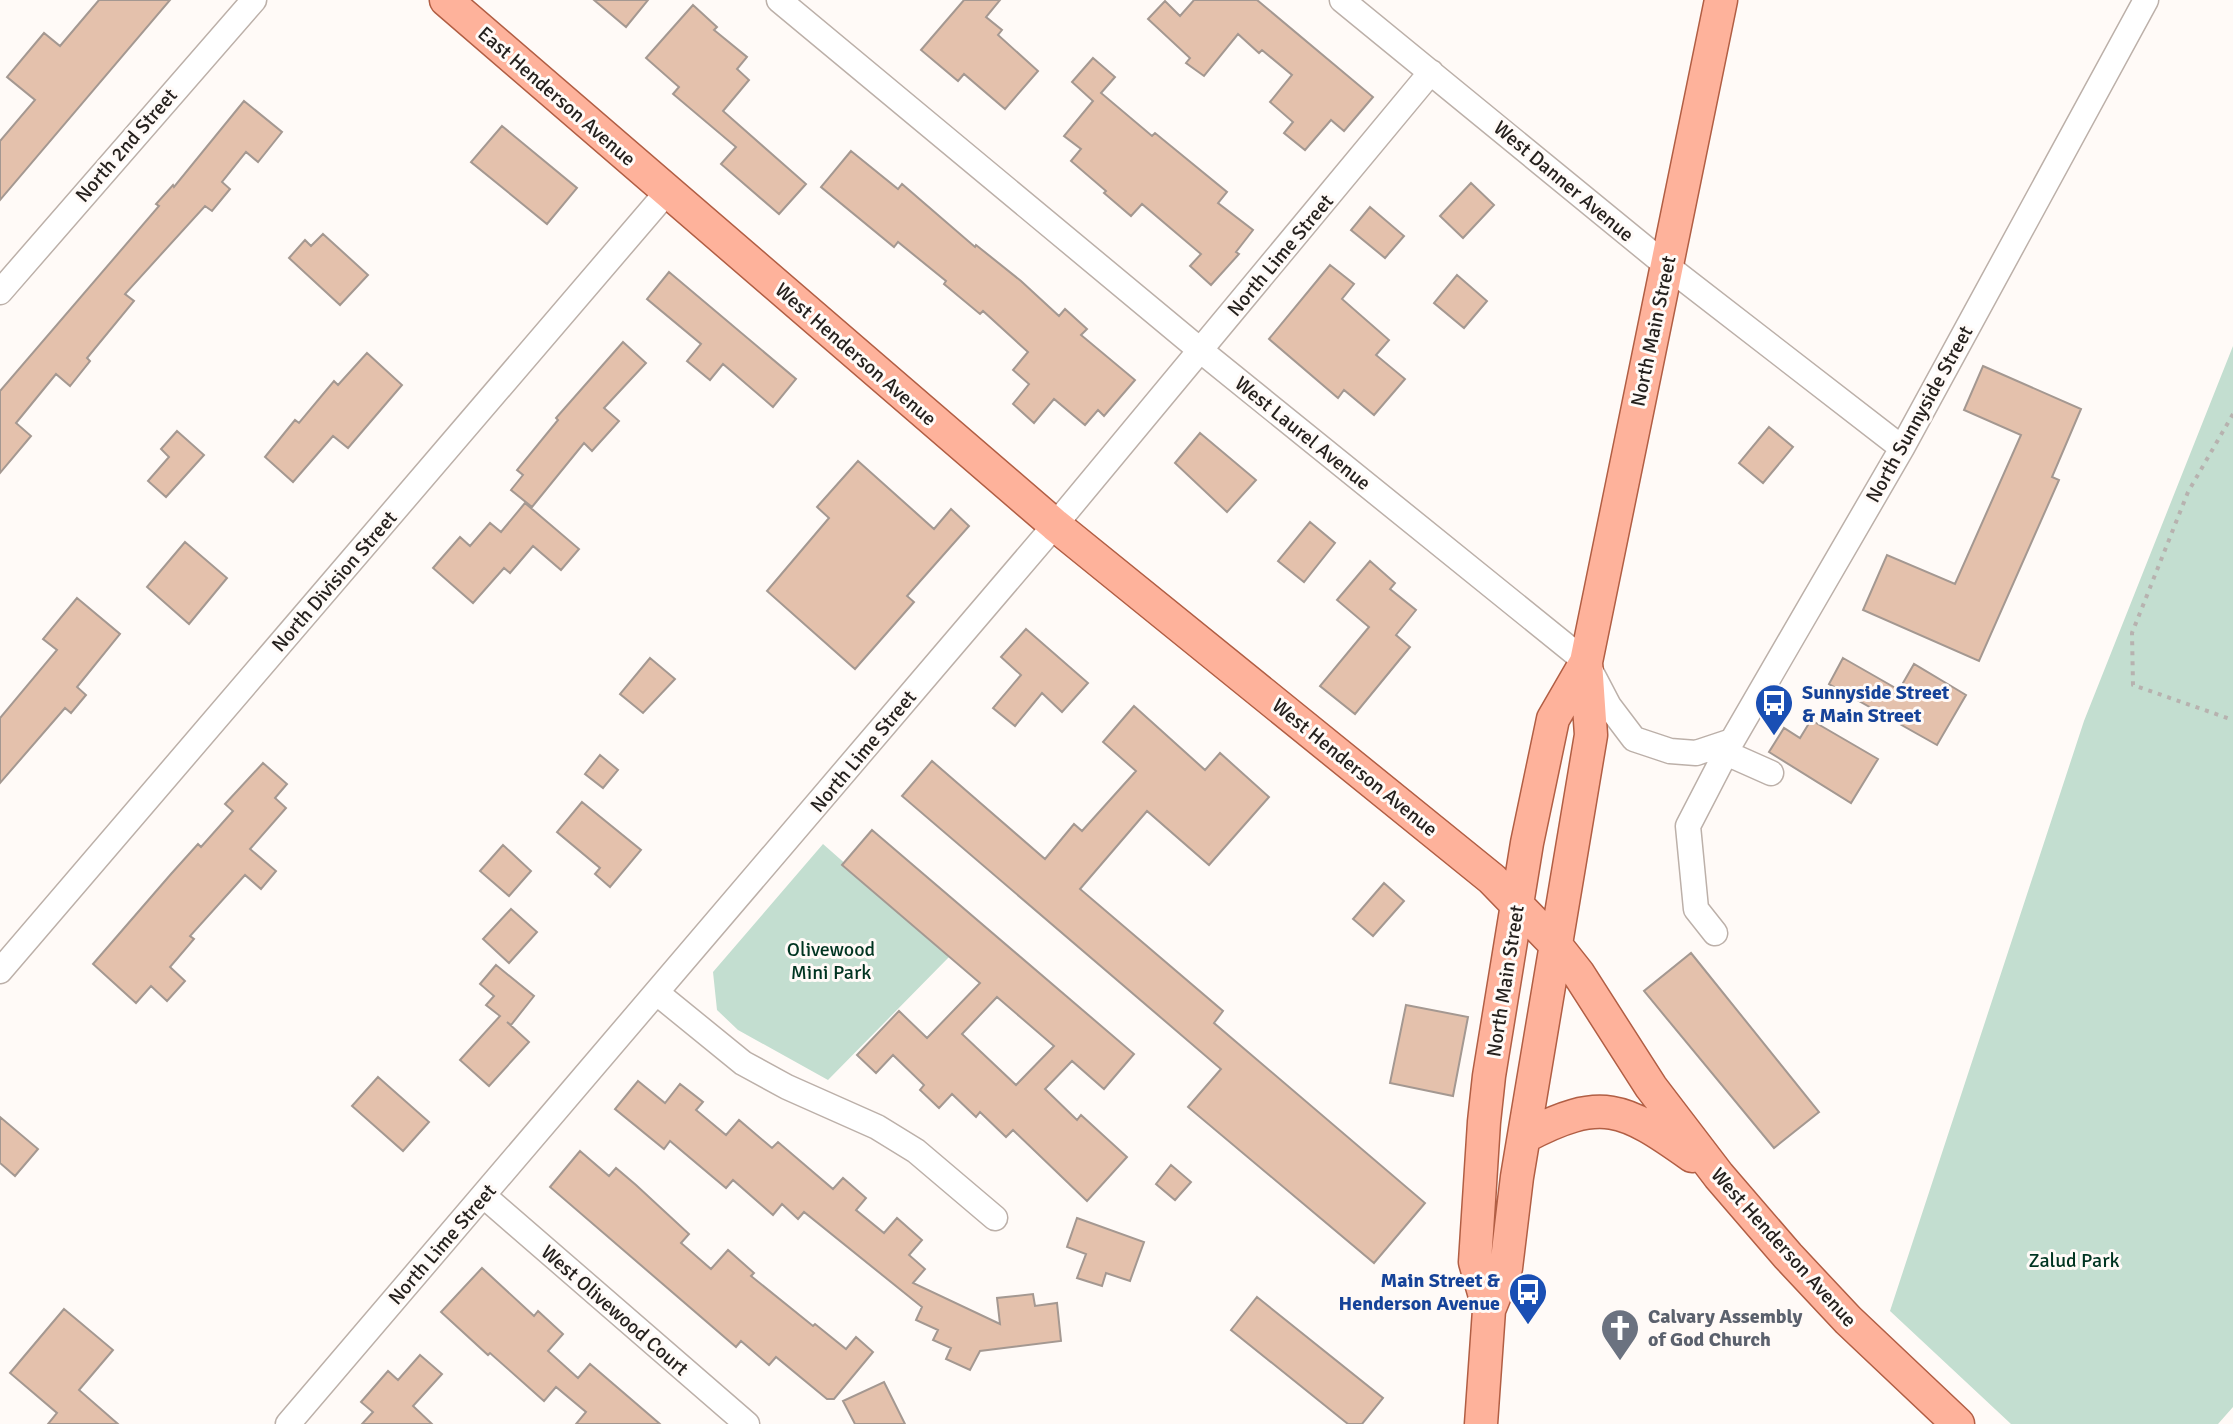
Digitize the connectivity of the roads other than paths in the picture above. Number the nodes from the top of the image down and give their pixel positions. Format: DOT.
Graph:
graph roads {
  1 [pos="254,0"];
  2 [pos="446,0"];
  3 [pos="779,0"];
  4 [pos="1342,0"];
  5 [pos="1721,0"];
  6 [pos="2146,0"];
  7 [pos="1431,72"];
  8 [pos="667,192"];
  9 [pos="1667,266"];
  10 [pos="0,292"];
  11 [pos="1200,350"];
  12 [pos="1902,448"];
  13 [pos="1055,525"];
  14 [pos="1586,662"];
  15 [pos="1729,747"];
  16 [pos="1771,773"];
  17 [pos="1518,904"];
  18 [pos="1715,933"];
  19 [pos="1555,944"];
  20 [pos="0,971"];
  21 [pos="657,993"];
  22 [pos="1524,1137"];
  23 [pos="1719,1176"];
  24 [pos="484,1196"];
  25 [pos="995,1218"];
  26 [pos="1489,1310"];
  27 [pos="291,1423"];
  28 [pos="747,1424"];
  29 [pos="1481,1424"];
  30 [pos="1958,1424"];
  1 -- 10 [label="street, North 2nd Street"];
  2 -- 8 [label="main road, East Henderson Avenue"];
  3 -- 11 [label="street, West Laurel Avenue"];
  4 -- 7 [label="street, West Danner Avenue"];
  5 -- 9 [label="main road, North Main Street"];
  6 -- 12 [label="street, North Sunnyside Street"];
  7 -- 9 [label="street, West Danner Avenue"];
  7 -- 11 [label="street, North Lime Street"];
  8 -- 13 [label="main road, West Henderson Avenue"];
  8 -- 20 [label="street, North Division Street"];
  9 -- 12 [label="street, West Danner Avenue"];
  9 -- 14 [label="main road, North Main Street"];
  11 -- 13 [label="street, North Lime Street"];
  11 -- 14 [label="street, West Laurel Avenue"];
  12 -- 15 [label="street, North Sunnyside Street"];
  13 -- 17 [label="main road, West Henderson Avenue"];
  13 -- 21 [label="street, North Lime Street"];
  14 -- 15 [label="street, West Laurel Avenue"];
  14 -- 17 [label="main road, North Main Street"];
  14 -- 19 [label="main road, North Main Street"];
  15 -- 16 [label="street"];
  15 -- 18 [label="street, North Sunnyside Street"];
  17 -- 19 [label="main road, West Henderson Avenue"];
  17 -- 26 [label="main road, North Main Street"];
  19 -- 22 [label="main road, North Main Street"];
  19 -- 23 [label="main road, West Henderson Avenue"];
  21 -- 24 [label="street, North Lime Street"];
  21 -- 25 [label="street"];
  22 -- 23 [label="main road"];
  22 -- 26 [label="main road, North Main Street"];
  23 -- 30 [label="main road, West Henderson Avenue"];
  24 -- 27 [label="street, North Lime Street"];
  24 -- 28 [label="street, West Olivewood Court"];
  26 -- 29 [label="main road, North Main Street"];
}
